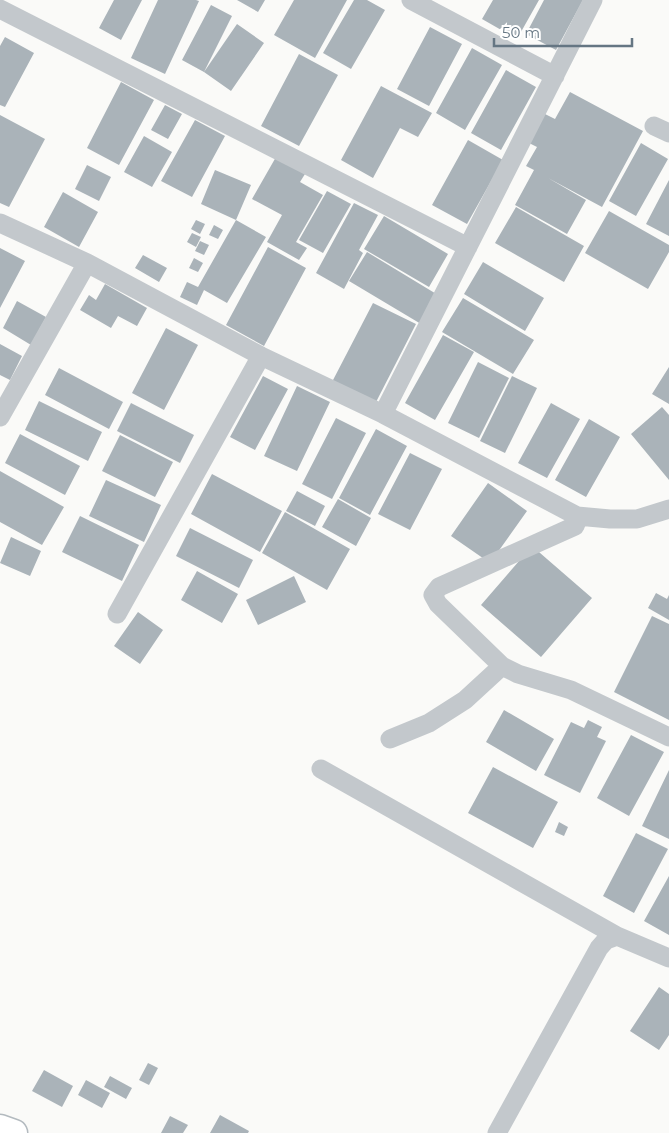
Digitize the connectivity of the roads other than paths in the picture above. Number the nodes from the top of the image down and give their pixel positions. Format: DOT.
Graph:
graph roads {
  1 [pos="411,0"];
  2 [pos="593,0"];
  3 [pos="0,9"];
  4 [pos="555,76"];
  5 [pos="0,223"];
  6 [pos="468,247"];
  7 [pos="86,263"];
  8 [pos="261,356"];
  9 [pos="383,414"];
  10 [pos="0,417"];
  11 [pos="669,509"];
  12 [pos="577,516"];
  13 [pos="117,614"];
  14 [pos="502,666"];
  15 [pos="669,737"];
  16 [pos="390,739"];
  17 [pos="320,769"];
  18 [pos="617,936"];
  19 [pos="669,958"];
  20 [pos="0,1128"];
  21 [pos="14,1133"];
  22 [pos="497,1133"];
  1 -- 4 [label="street"];
  2 -- 4 [label="street"];
  3 -- 6 [label="street"];
  4 -- 6 [label="street"];
  5 -- 7 [label="street"];
  6 -- 9 [label="street"];
  7 -- 8 [label="street"];
  7 -- 10 [label="street"];
  8 -- 9 [label="street"];
  8 -- 13 [label="street"];
  9 -- 12 [label="street"];
  11 -- 12 [label="street"];
  12 -- 14 [label="street"];
  14 -- 15 [label="street"];
  14 -- 16 [label="street"];
  17 -- 18 [label="street"];
  18 -- 19 [label="street"];
  18 -- 22 [label="street"];
  20 -- 21 [label="street"];
}
